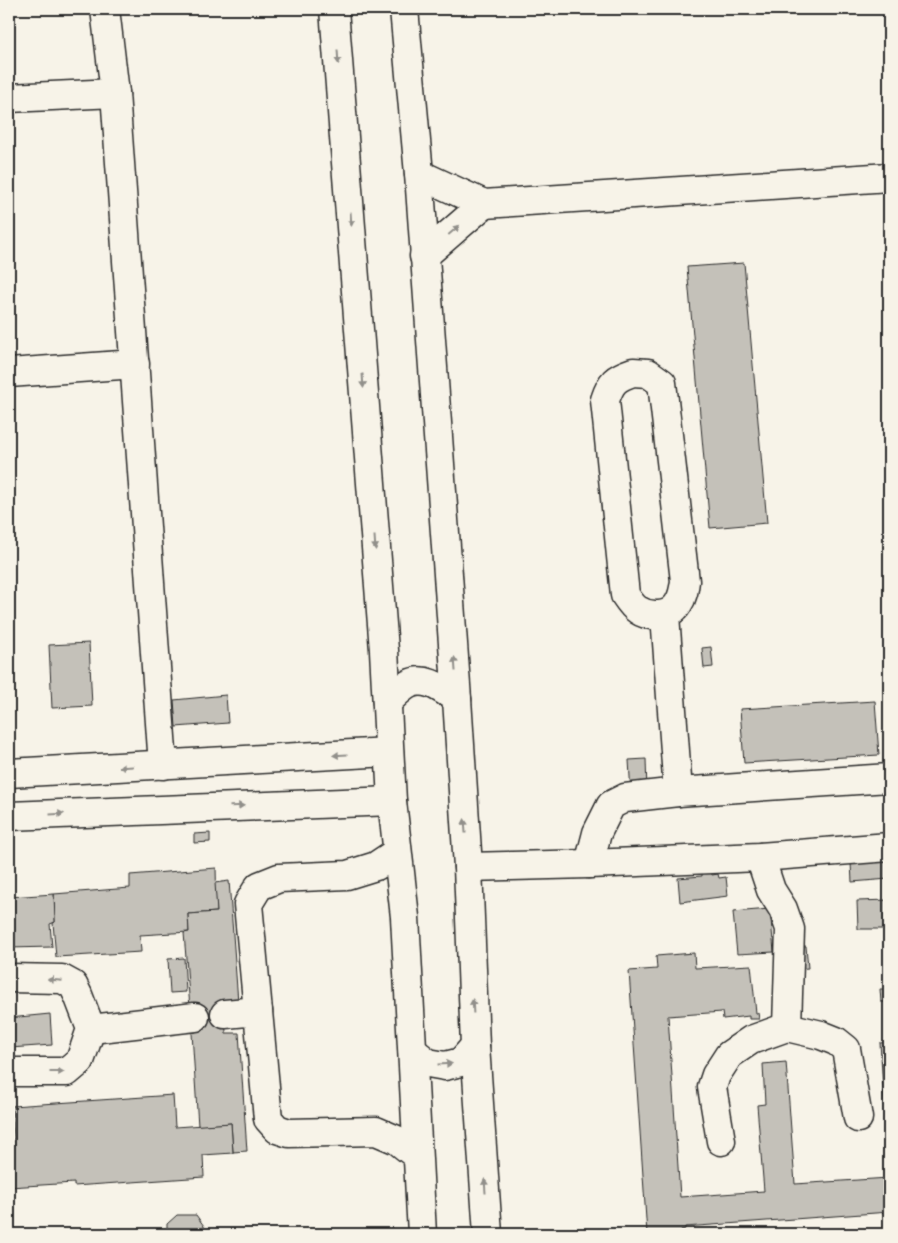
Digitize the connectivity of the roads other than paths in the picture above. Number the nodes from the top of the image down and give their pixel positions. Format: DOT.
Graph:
graph roads {
  1 [pos="105,9"];
  2 [pos="334,9"];
  3 [pos="404,9"];
  4 [pos="115,93"];
  5 [pos="9,98"];
  6 [pos="418,174"];
  7 [pos="889,177"];
  8 [pos="484,204"];
  9 [pos="424,256"];
  10 [pos="134,364"];
  11 [pos="9,373"];
  12 [pos="665,615"];
  13 [pos="457,699"];
  14 [pos="387,702"];
  15 [pos="389,752"];
  16 [pos="175,764"];
  17 [pos="9,773"];
  18 [pos="889,778"];
  19 [pos="678,792"];
  20 [pos="392,801"];
  21 [pos="208,807"];
  22 [pos="9,816"];
  23 [pos="889,847"];
  24 [pos="397,852"];
  25 [pos="760,857"];
  26 [pos="589,864"];
  27 [pos="468,867"];
  28 [pos="9,978"];
  29 [pos="258,1011"];
  30 [pos="225,1014"];
  31 [pos="195,1017"];
  32 [pos="787,1027"];
  33 [pos="91,1029"];
  34 [pos="475,1046"];
  35 [pos="412,1051"];
  36 [pos="9,1072"];
  37 [pos="858,1118"];
  38 [pos="721,1141"];
  39 [pos="417,1156"];
  40 [pos="422,1234"];
  41 [pos="488,1234"];
  1 -- 4 [label="street"];
  2 -- 14 [label="street, one-way"];
  3 -- 6 [label="street"];
  4 -- 5 [label="street"];
  4 -- 10 [label="street"];
  6 -- 8 [label="street"];
  6 -- 9 [label="street"];
  7 -- 8 [label="street"];
  9 -- 8 [label="street, one-way"];
  13 -- 9 [label="street, one-way"];
  10 -- 11 [label="street"];
  10 -- 16 [label="street"];
  12 -- 12 [label="street"];
  12 -- 19 [label="street"];
  13 -- 14 [label="street"];
  27 -- 13 [label="street, one-way"];
  14 -- 15 [label="street"];
  15 -- 16 [label="street, one-way"];
  15 -- 20 [label="street"];
  16 -- 17 [label="street, one-way"];
  16 -- 21 [label="street"];
  18 -- 19 [label="street"];
  19 -- 26 [label="street"];
  21 -- 20 [label="street, one-way"];
  20 -- 24 [label="street"];
  22 -- 21 [label="street, one-way"];
  23 -- 25 [label="street"];
  24 -- 29 [label="street"];
  24 -- 35 [label="street"];
  25 -- 26 [label="street"];
  25 -- 32 [label="street"];
  26 -- 27 [label="street"];
  34 -- 27 [label="street, one-way"];
  33 -- 28 [label="street, one-way"];
  29 -- 30 [label="street"];
  29 -- 39 [label="street"];
  31 -- 33 [label="street"];
  32 -- 37 [label="street"];
  32 -- 38 [label="street"];
  36 -- 33 [label="street, one-way"];
  35 -- 34 [label="street, one-way"];
  41 -- 34 [label="street, one-way"];
  35 -- 39 [label="street"];
  39 -- 40 [label="street"];
}
